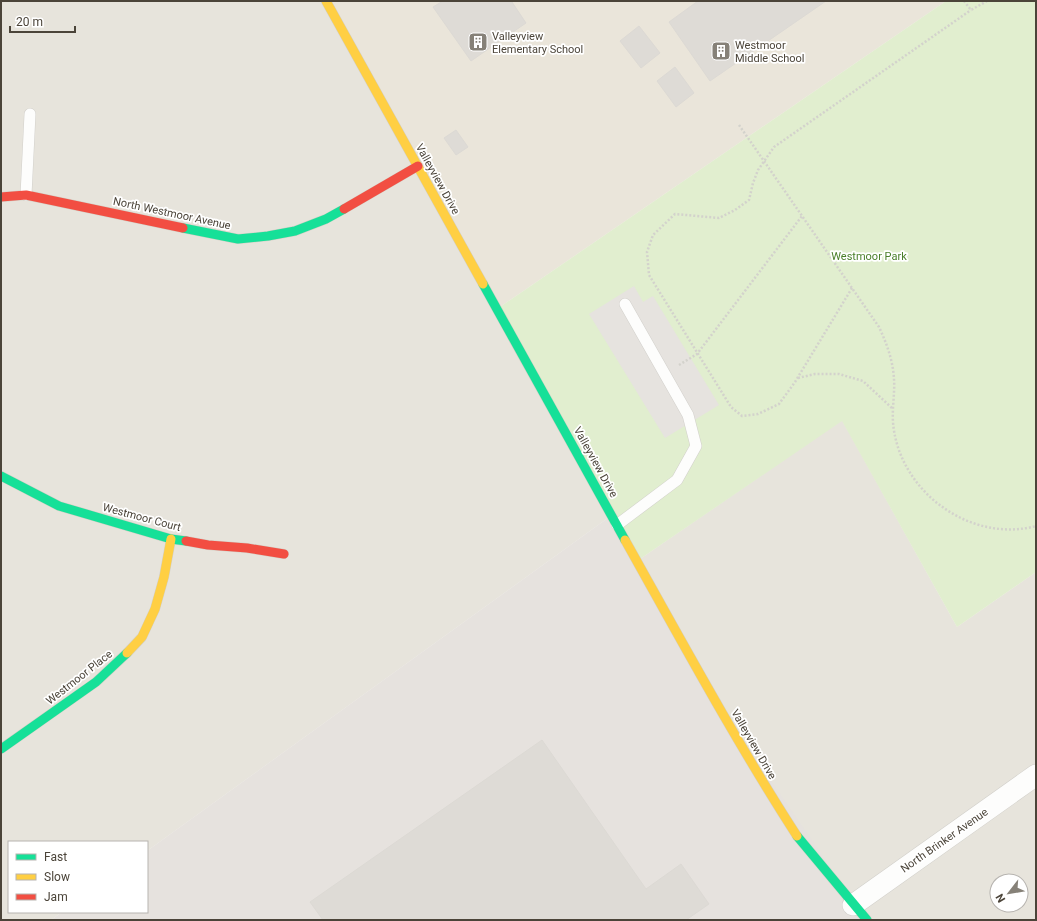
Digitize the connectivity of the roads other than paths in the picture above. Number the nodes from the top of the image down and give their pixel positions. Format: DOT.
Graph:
graph roads {
  1 [pos="326,1"];
  2 [pos="30,114"];
  3 [pos="418,166"];
  4 [pos="26,195"];
  5 [pos="1,197"];
  6 [pos="625,304"];
  7 [pos="1,476"];
  8 [pos="617,525"];
  9 [pos="171,539"];
  10 [pos="284,554"];
  11 [pos="1,749"];
  12 [pos="1036,775"];
  13 [pos="860,912"];
  1 -- 3 [label="street, Valleyview Drive"];
  2 -- 4 [label="lane"];
  3 -- 4 [label="street, North Westmoor Avenue"];
  3 -- 8 [label="street, Valleyview Drive"];
  4 -- 5 [label="street, North Westmoor Avenue"];
  6 -- 8 [label="lane"];
  7 -- 9 [label="street, Westmoor Court"];
  8 -- 13 [label="street, Valleyview Drive"];
  9 -- 10 [label="street, Westmoor Court"];
  9 -- 11 [label="street, Westmoor Place"];
  12 -- 13 [label="street, North Brinker Avenue"];
}
